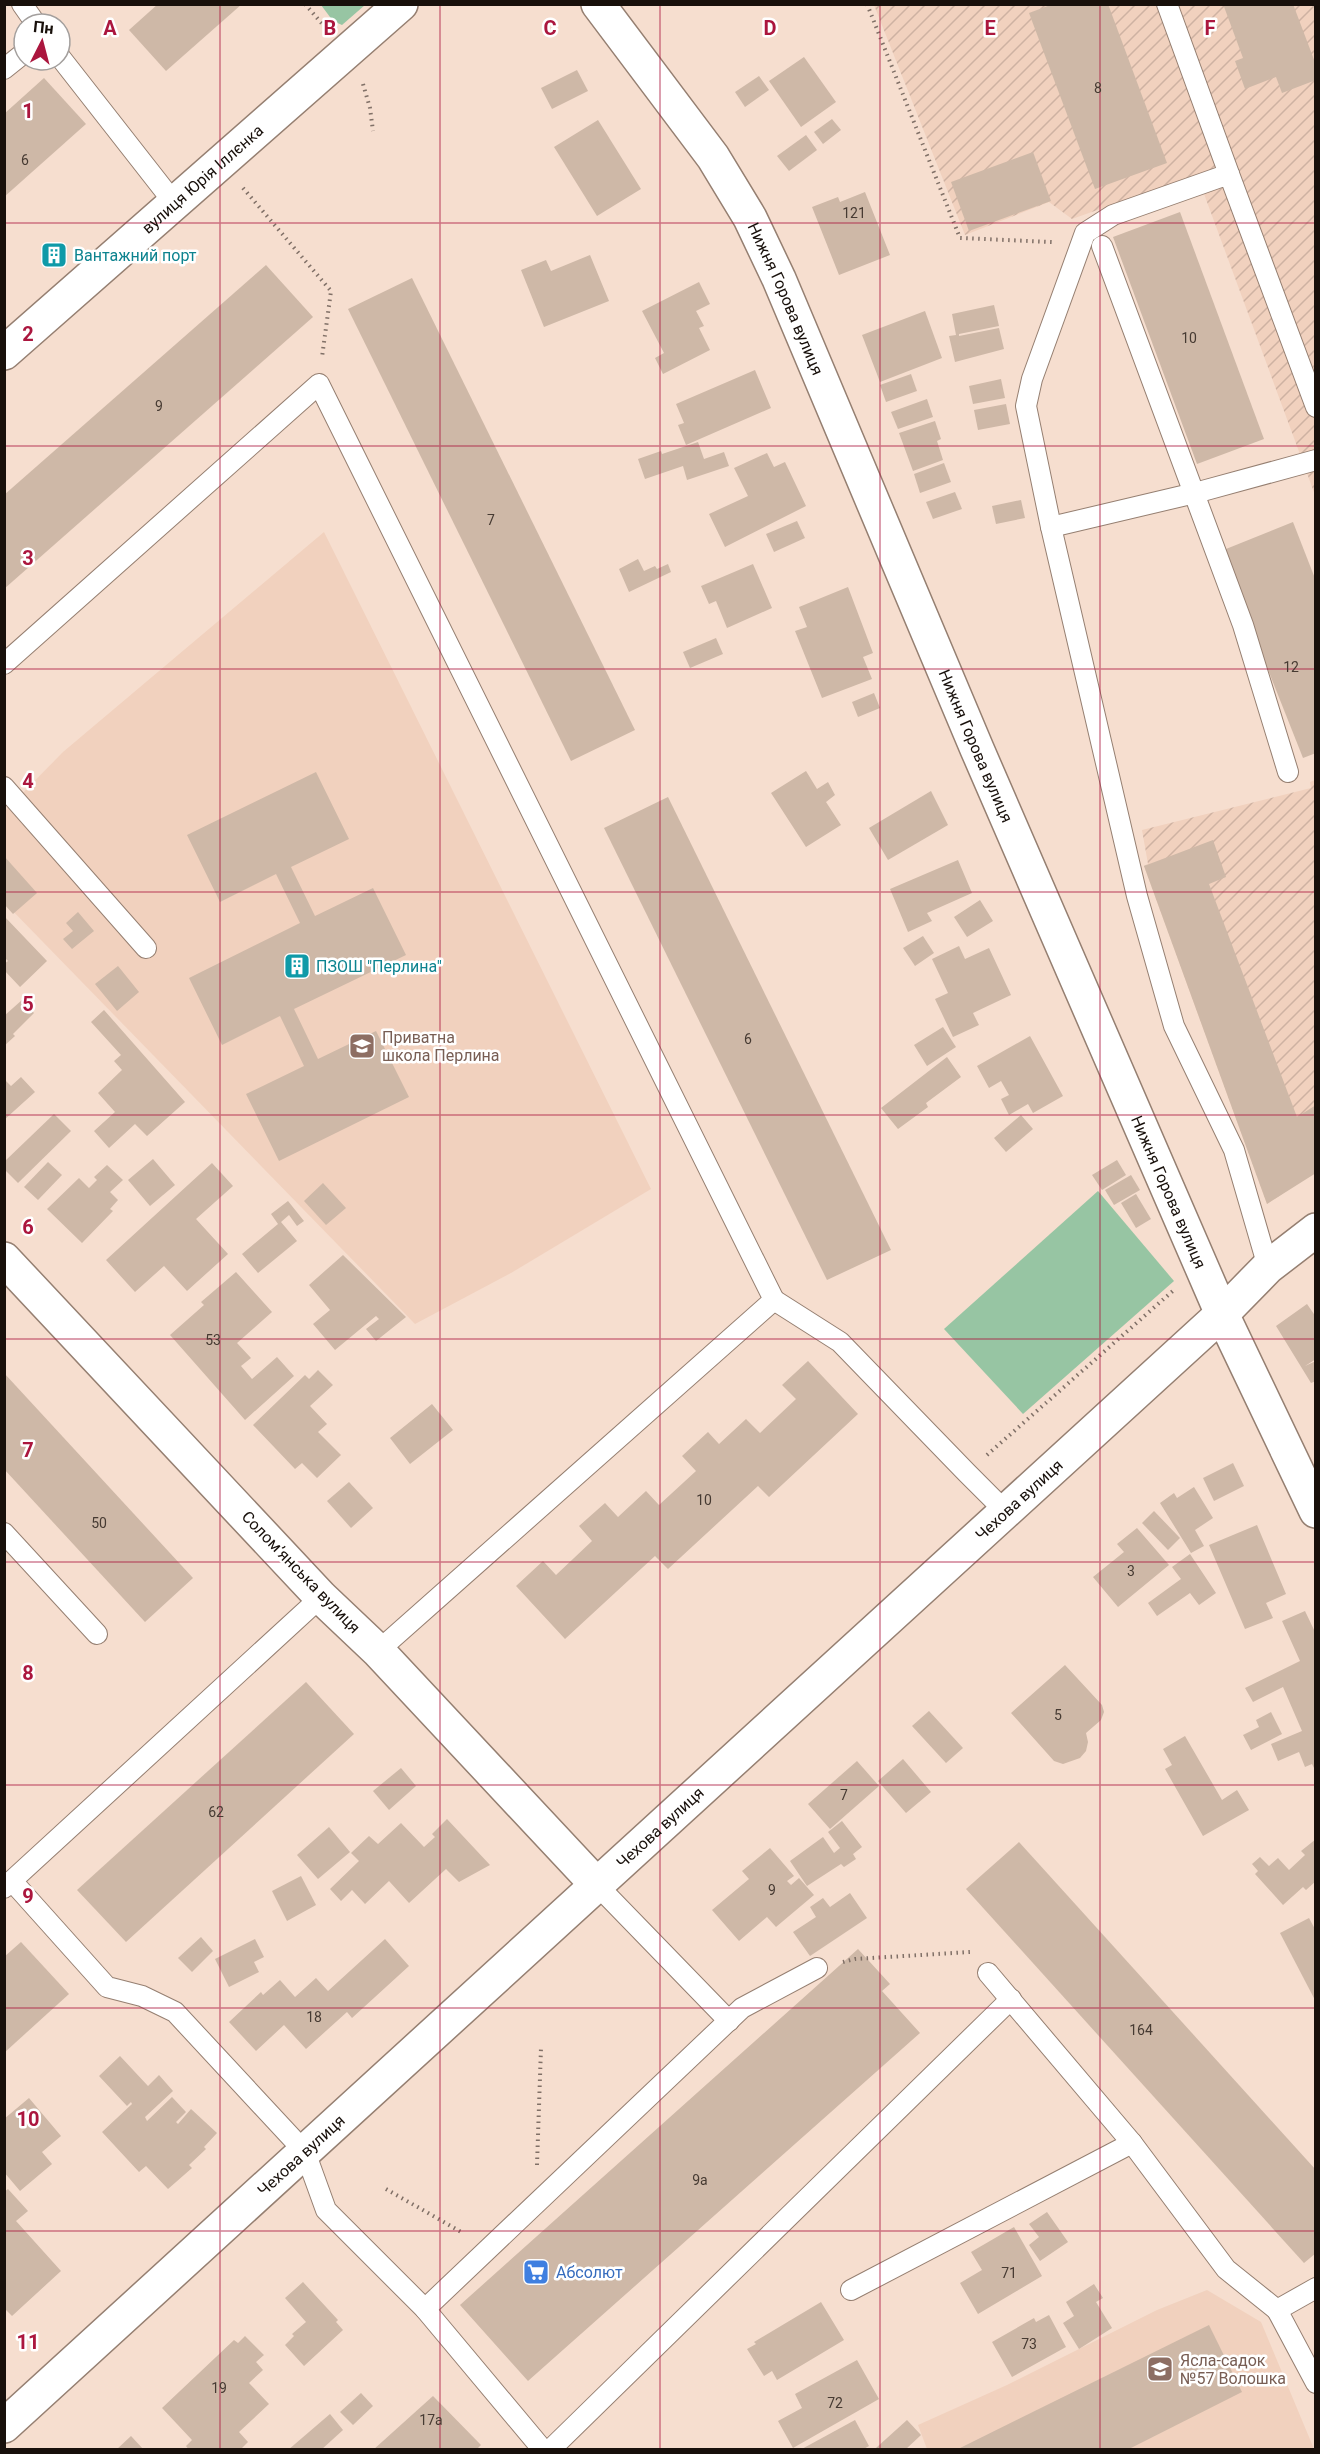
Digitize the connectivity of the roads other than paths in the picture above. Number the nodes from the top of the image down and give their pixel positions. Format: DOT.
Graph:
graph roads {
  1 [pos="402,4"];
  2 [pos="598,4"];
  3 [pos="1167,4"];
  4 [pos="72,72"];
  5 [pos="1229,174"];
  6 [pos="175,204"];
  7 [pos="1102,246"];
  8 [pos="4,353"];
  9 [pos="1316,408"];
  10 [pos="1316,460"];
  11 [pos="1195,493"];
  12 [pos="1052,527"];
  13 [pos="4,664"];
  14 [pos="1288,772"];
  15 [pos="4,787"];
  16 [pos="146,948"];
  17 [pos="1316,1230"];
  18 [pos="4,1259"];
  19 [pos="1268,1267"];
  20 [pos="774,1300"];
  21 [pos="1222,1314"];
  22 [pos="1316,1511"];
  23 [pos="1006,1512"];
  24 [pos="4,1533"];
  25 [pos="321,1597"];
  26 [pos="97,1634"];
  27 [pos="378,1651"];
  28 [pos="8,1884"];
  29 [pos="597,1885"];
  30 [pos="817,1968"];
  31 [pos="988,1973"];
  32 [pos="1011,1999"];
  33 [pos="729,2021"];
  34 [pos="1132,2143"];
  35 [pos="305,2152"];
  36 [pos="1316,2288"];
  37 [pos="851,2290"];
  38 [pos="425,2309"];
  39 [pos="1277,2310"];
  40 [pos="1316,2383"];
  41 [pos="4,2426"];
  42 [pos="543,2450"];
  43 [pos="550,2450"];
  1 -- 6 [label="street, вулиця Юрія Іллєнка"];
  2 -- 21 [label="street, Нижня Горова вулиця"];
  3 -- 5 [label="lane"];
  4 -- 6 [label="lane"];
  5 -- 9 [label="lane"];
  5 -- 12 [label="lane"];
  6 -- 8 [label="street, вулиця Юрія Іллєнка"];
  7 -- 11 [label="lane"];
  10 -- 11 [label="lane"];
  11 -- 12 [label="lane"];
  11 -- 14 [label="lane"];
  12 -- 19 [label="lane"];
  13 -- 20 [label="lane"];
  15 -- 16 [label="lane"];
  17 -- 19 [label="street, Чехова вулиця"];
  18 -- 25 [label="street, Соломʼянська вулиця"];
  19 -- 21 [label="street, Чехова вулиця"];
  20 -- 23 [label="lane"];
  20 -- 27 [label="lane"];
  21 -- 22 [label="street, Нижня Горова вулиця"];
  21 -- 23 [label="street, Чехова вулиця"];
  23 -- 29 [label="street, Чехова вулиця"];
  24 -- 26 [label="lane"];
  25 -- 27 [label="street, Соломʼянська вулиця"];
  25 -- 28 [label="lane"];
  27 -- 29 [label="street, Соломʼянська вулиця"];
  28 -- 35 [label="lane"];
  29 -- 33 [label="lane"];
  29 -- 35 [label="street, Чехова вулиця"];
  30 -- 33 [label="lane"];
  31 -- 32 [label="lane"];
  32 -- 34 [label="lane"];
  32 -- 43 [label="lane"];
  33 -- 38 [label="lane"];
  34 -- 37 [label="lane"];
  34 -- 39 [label="lane"];
  35 -- 38 [label="lane"];
  35 -- 41 [label="street, Чехова вулиця"];
  36 -- 39 [label="lane"];
  38 -- 42 [label="lane"];
  39 -- 40 [label="lane"];
}
